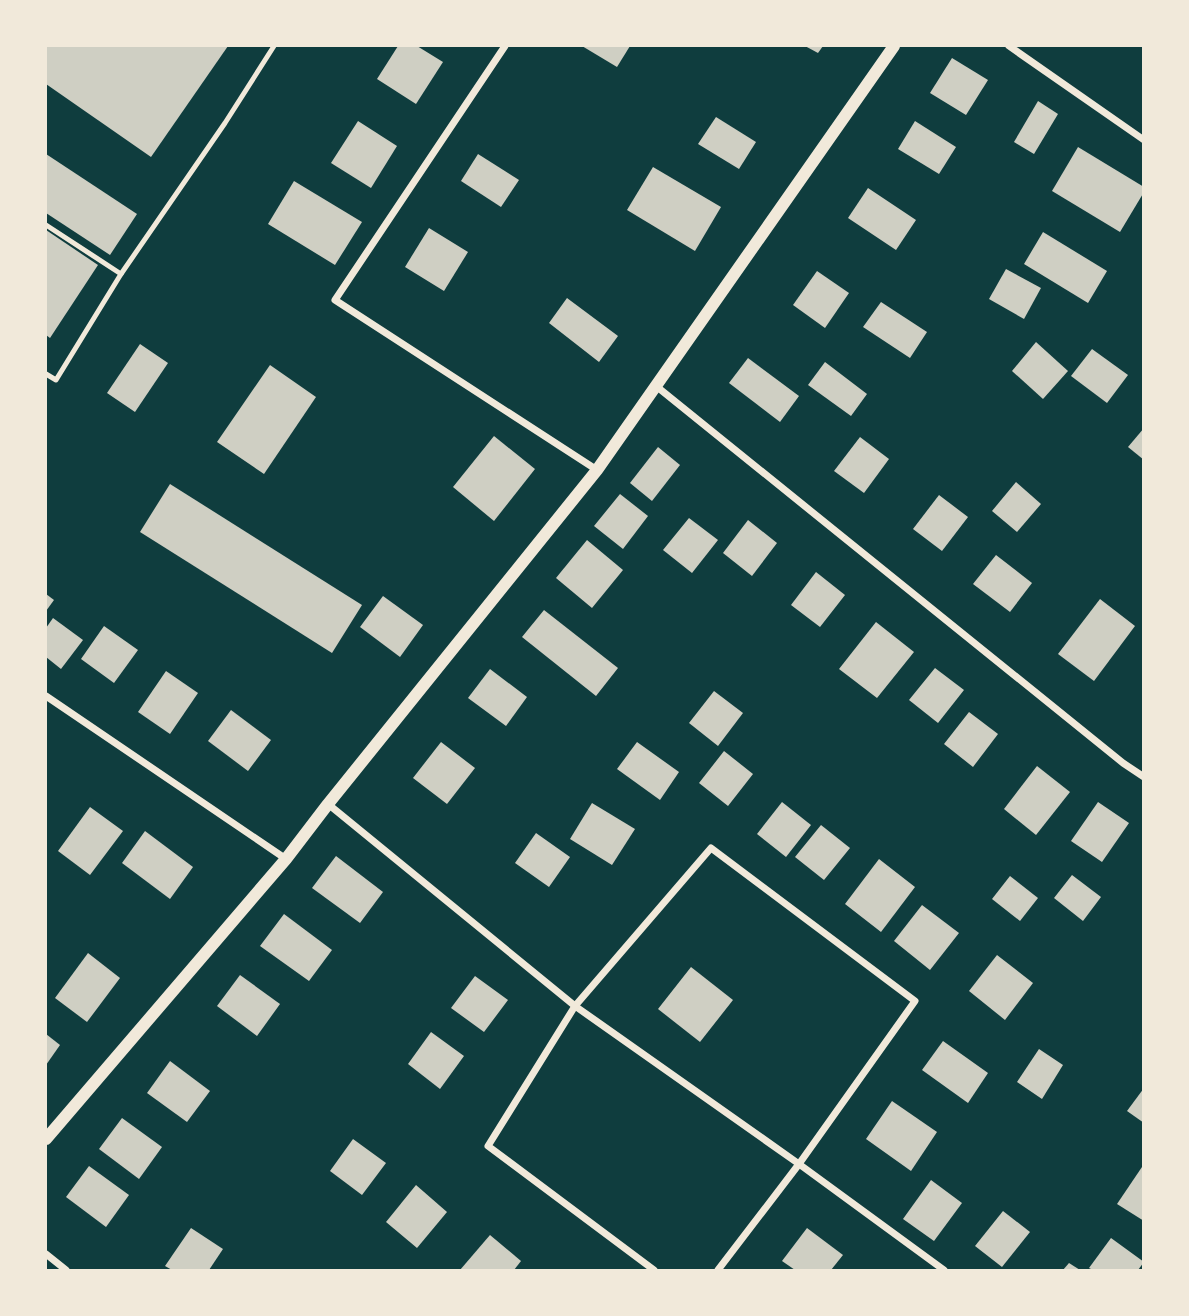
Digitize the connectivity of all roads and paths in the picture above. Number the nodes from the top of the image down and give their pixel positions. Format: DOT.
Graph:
graph roads {
  1 [pos="274,46"];
  2 [pos="505,46"];
  3 [pos="894,46"];
  4 [pos="1009,46"];
  5 [pos="1143,140"];
  6 [pos="46,225"];
  7 [pos="121,275"];
  8 [pos="46,374"];
  9 [pos="656,386"];
  10 [pos="597,470"];
  11 [pos="46,696"];
  12 [pos="1143,777"];
  13 [pos="328,804"];
  14 [pos="286,859"];
  15 [pos="575,1006"];
  16 [pos="46,1139"];
  17 [pos="799,1164"];
  18 [pos="46,1254"];
  19 [pos="66,1270"];
  20 [pos="654,1270"];
  21 [pos="718,1270"];
  22 [pos="944,1270"];
  1 -- 7 [label="lane"];
  2 -- 10 [label="street"];
  3 -- 9 [label="street"];
  4 -- 5 [label="street"];
  6 -- 7 [label="lane"];
  7 -- 8 [label="lane"];
  9 -- 10 [label="street"];
  9 -- 12 [label="street"];
  10 -- 13 [label="street"];
  11 -- 14 [label="street"];
  13 -- 14 [label="street"];
  13 -- 15 [label="street"];
  14 -- 16 [label="street"];
  15 -- 17 [label="street"];
  15 -- 17 [label="street"];
  15 -- 20 [label="street"];
  17 -- 21 [label="street"];
  17 -- 22 [label="street"];
  18 -- 19 [label="street"];
}
